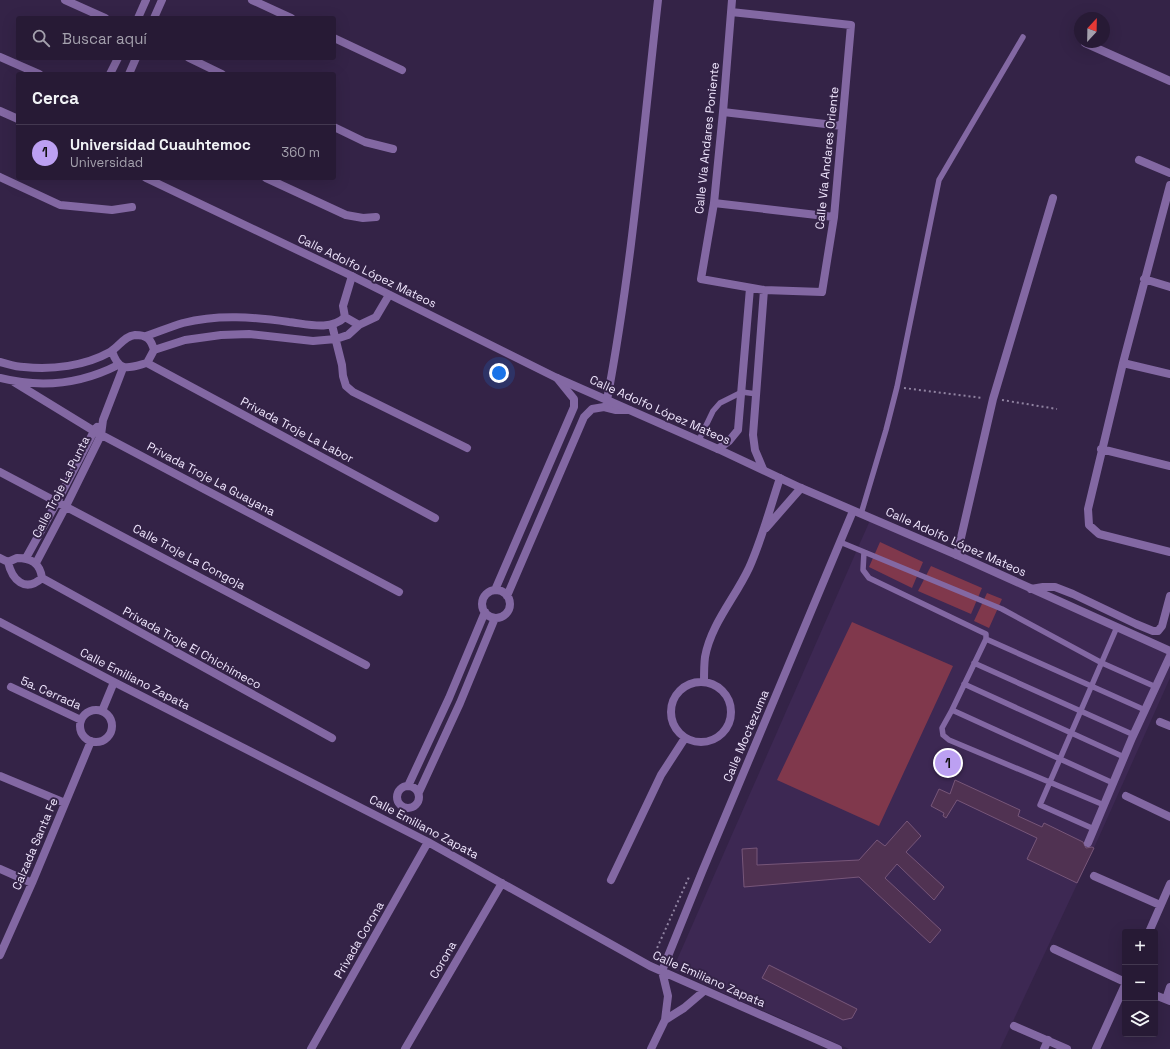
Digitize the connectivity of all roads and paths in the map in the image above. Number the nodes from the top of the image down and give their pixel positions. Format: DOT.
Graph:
graph roads {
  1 [pos="65,0"];
  2 [pos="146,0"];
  3 [pos="162,0"];
  4 [pos="252,0"];
  5 [pos="658,0"];
  6 [pos="732,0"];
  7 [pos="731,12"];
  8 [pos="101,16"];
  9 [pos="139,16"];
  10 [pos="155,16"];
  11 [pos="287,16"];
  12 [pos="1022,37"];
  13 [pos="336,39"];
  14 [pos="1097,48"];
  15 [pos="0,57"];
  16 [pos="117,60"];
  17 [pos="135,60"];
  18 [pos="193,60"];
  19 [pos="402,70"];
  20 [pos="34,72"];
  21 [pos="111,72"];
  22 [pos="129,72"];
  23 [pos="218,72"];
  24 [pos="1170,81"];
  25 [pos="0,111"];
  26 [pos="723,112"];
  27 [pos="16,118"];
  28 [pos="842,126"];
  29 [pos="336,129"];
  30 [pos="393,149"];
  31 [pos="1139,160"];
  32 [pos="1170,172"];
  33 [pos="0,177"];
  34 [pos="150,180"];
  35 [pos="270,180"];
  36 [pos="1170,186"];
  37 [pos="1053,198"];
  38 [pos="714,204"];
  39 [pos="1168,205"];
  40 [pos="132,207"];
  41 [pos="376,217"];
  42 [pos="834,217"];
  43 [pos="352,276"];
  44 [pos="1144,279"];
  45 [pos="1170,287"];
  46 [pos="750,288"];
  47 [pos="764,290"];
  48 [pos="389,295"];
  49 [pos="345,317"];
  50 [pos="332,325"];
  51 [pos="359,325"];
  52 [pos="146,336"];
  53 [pos="336,339"];
  54 [pos="154,350"];
  55 [pos="112,351"];
  56 [pos="0,362"];
  57 [pos="147,363"];
  58 [pos="1123,363"];
  59 [pos="120,366"];
  60 [pos="1170,374"];
  61 [pos="0,378"];
  62 [pos="557,378"];
  63 [pos="14,382"];
  64 [pos="897,387"];
  65 [pos="742,392"];
  66 [pos="757,394"];
  67 [pos="993,399"];
  68 [pos="607,400"];
  69 [pos="1057,408"];
  70 [pos="629,410"];
  71 [pos="97,433"];
  72 [pos="699,440"];
  73 [pos="467,448"];
  74 [pos="718,449"];
  75 [pos="1101,449"];
  76 [pos="1170,466"];
  77 [pos="763,469"];
  78 [pos="0,472"];
  79 [pos="780,478"];
  80 [pos="801,488"];
  81 [pos="57,502"];
  82 [pos="66,506"];
  83 [pos="530,507"];
  84 [pos="857,512"];
  85 [pos="543,513"];
  86 [pos="435,518"];
  87 [pos="762,532"];
  88 [pos="840,542"];
  89 [pos="864,552"];
  90 [pos="1170,552"];
  91 [pos="957,555"];
  92 [pos="0,558"];
  93 [pos="26,558"];
  94 [pos="8,562"];
  95 [pos="36,564"];
  96 [pos="42,578"];
  97 [pos="1031,589"];
  98 [pos="494,590"];
  99 [pos="399,592"];
  100 [pos="507,596"];
  101 [pos="1170,596"];
  102 [pos="485,612"];
  103 [pos="495,618"];
  104 [pos="0,622"];
  105 [pos="1117,627"];
  106 [pos="986,639"];
  107 [pos="1170,651"];
  108 [pos="1170,656"];
  109 [pos="974,663"];
  110 [pos="1102,663"];
  111 [pos="366,665"];
  112 [pos="114,682"];
  113 [pos="704,682"];
  114 [pos="964,684"];
  115 [pos="1092,686"];
  116 [pos="10,687"];
  117 [pos="1156,687"];
  118 [pos="449,698"];
  119 [pos="460,703"];
  120 [pos="952,710"];
  121 [pos="1145,710"];
  122 [pos="102,711"];
  123 [pos="1081,711"];
  124 [pos="81,720"];
  125 [pos="1160,722"];
  126 [pos="1170,726"];
  127 [pos="1071,733"];
  128 [pos="1134,735"];
  129 [pos="332,738"];
  130 [pos="685,738"];
  131 [pos="91,741"];
  132 [pos="1124,756"];
  133 [pos="1060,759"];
  134 [pos="0,776"];
  135 [pos="1049,783"];
  136 [pos="1113,783"];
  137 [pos="408,786"];
  138 [pos="418,792"];
  139 [pos="1126,796"];
  140 [pos="65,803"];
  141 [pos="1104,805"];
  142 [pos="1170,817"];
  143 [pos="1094,829"];
  144 [pos="428,842"];
  145 [pos="1088,843"];
  146 [pos="0,869"];
  147 [pos="1094,876"];
  148 [pos="611,880"];
  149 [pos="32,882"];
  150 [pos="502,883"];
  151 [pos="1170,884"];
  152 [pos="1160,905"];
  153 [pos="1149,929"];
  154 [pos="1054,949"];
  155 [pos="0,955"];
  156 [pos="662,971"];
  157 [pos="1122,982"];
  158 [pos="1170,987"];
  159 [pos="704,990"];
  160 [pos="1122,990"];
  161 [pos="1158,996"];
  162 [pos="1168,1000"];
  163 [pos="666,1020"];
  164 [pos="1014,1026"];
  165 [pos="1048,1040"];
  166 [pos="311,1049"];
  167 [pos="405,1049"];
  168 [pos="651,1049"];
  169 [pos="838,1049"];
  170 [pos="1044,1049"];
  171 [pos="1067,1049"];
  172 [pos="1096,1049"];
  1 -- 8 [label="street"];
  2 -- 9 [label="street"];
  3 -- 10 [label="street"];
  4 -- 11 [label="street"];
  5 -- 68 [label="street"];
  6 -- 7 [label="street, Calle Vía Andares Poniente"];
  7 -- 26 [label="street, Calle Vía Andares Poniente"];
  7 -- 28 [label="street, Calle Vía Andares Oriente"];
  12 -- 64 [label="lane"];
  13 -- 19 [label="street"];
  14 -- 24 [label="street"];
  15 -- 20 [label="street"];
  16 -- 21 [label="street"];
  17 -- 22 [label="street"];
  18 -- 23 [label="street"];
  25 -- 27 [label="street"];
  26 -- 28 [label="street"];
  26 -- 38 [label="street, Calle Vía Andares Poniente"];
  28 -- 42 [label="street, Calle Vía Andares Oriente"];
  29 -- 30 [label="street"];
  31 -- 32 [label="street"];
  33 -- 40 [label="street"];
  34 -- 43 [label="street, Calle Adolfo López Mateos"];
  35 -- 41 [label="street"];
  36 -- 39 [label="street"];
  37 -- 67 [label="street"];
  38 -- 42 [label="street"];
  38 -- 46 [label="street, Calle Vía Andares Poniente"];
  39 -- 44 [label="street"];
  42 -- 47 [label="street, Calle Vía Andares Oriente"];
  43 -- 48 [label="street, Calle Adolfo López Mateos"];
  43 -- 49 [label="street"];
  44 -- 45 [label="street"];
  44 -- 58 [label="street"];
  46 -- 47 [label="street"];
  46 -- 65 [label="street"];
  47 -- 66 [label="street"];
  48 -- 51 [label="street"];
  48 -- 62 [label="street, Calle Adolfo López Mateos"];
  49 -- 50 [label="street"];
  49 -- 51 [label="street"];
  50 -- 52 [label="street"];
  50 -- 53 [label="street"];
  51 -- 53 [label="street"];
  52 -- 54 [label="street"];
  52 -- 55 [label="street"];
  53 -- 54 [label="street"];
  53 -- 73 [label="street"];
  54 -- 57 [label="street"];
  55 -- 56 [label="street"];
  55 -- 59 [label="street"];
  57 -- 59 [label="street"];
  57 -- 86 [label="street, Privada Troje La Labor"];
  58 -- 60 [label="street"];
  58 -- 75 [label="street"];
  59 -- 63 [label="street"];
  59 -- 71 [label="street, Calle Troje La Punta"];
  61 -- 63 [label="street"];
  62 -- 68 [label="street, Calle Adolfo López Mateos"];
  62 -- 83 [label="street"];
  63 -- 71 [label="street, Privada Troje La Guayana"];
  64 -- 67 [label="path"];
  64 -- 84 [label="lane"];
  65 -- 66 [label="lane"];
  65 -- 72 [label="lane"];
  65 -- 74 [label="street"];
  66 -- 77 [label="street"];
  67 -- 69 [label="path"];
  67 -- 91 [label="street"];
  68 -- 70 [label="street, Calle Adolfo López Mateos"];
  70 -- 72 [label="street, Calle Adolfo López Mateos"];
  70 -- 85 [label="street"];
  71 -- 81 [label="street, Calle Troje La Punta"];
  71 -- 82 [label="street, Calle Troje La Punta"];
  71 -- 99 [label="street, Privada Troje La Guayana"];
  72 -- 74 [label="street, Calle Adolfo López Mateos"];
  74 -- 77 [label="street, Calle Adolfo López Mateos"];
  75 -- 76 [label="street"];
  75 -- 90 [label="street"];
  77 -- 79 [label="street, Calle Adolfo López Mateos"];
  78 -- 81 [label="street, Calle Troje La Congoja"];
  79 -- 80 [label="street, Calle Adolfo López Mateos"];
  79 -- 87 [label="street"];
  80 -- 84 [label="street, Calle Adolfo López Mateos"];
  80 -- 87 [label="street"];
  81 -- 82 [label="street, Calle Troje La Congoja"];
  81 -- 93 [label="street, Calle Troje La Punta"];
  82 -- 95 [label="street, Calle Troje La Punta"];
  82 -- 111 [label="street, Calle Troje La Congoja"];
  83 -- 85 [label="street"];
  83 -- 98 [label="street"];
  84 -- 88 [label="street, Calle Moctezuma"];
  84 -- 91 [label="street, Calle Adolfo López Mateos"];
  85 -- 100 [label="street"];
  87 -- 113 [label="street"];
  88 -- 89 [label="lane"];
  88 -- 156 [label="street, Calle Moctezuma"];
  89 -- 106 [label="lane"];
  89 -- 110 [label="lane"];
  91 -- 97 [label="street, Calle Adolfo López Mateos"];
  92 -- 94 [label="street"];
  93 -- 94 [label="street"];
  93 -- 95 [label="street"];
  94 -- 96 [label="street"];
  95 -- 96 [label="street"];
  96 -- 129 [label="street, Privada Troje El Chichimeco"];
  97 -- 101 [label="street"];
  97 -- 105 [label="street, Calle Adolfo López Mateos"];
  98 -- 100 [label="street"];
  98 -- 102 [label="street"];
  100 -- 103 [label="street"];
  102 -- 103 [label="street"];
  102 -- 118 [label="street"];
  103 -- 119 [label="street"];
  104 -- 112 [label="street, Calle Emiliano Zapata"];
  105 -- 107 [label="street, Calle Adolfo López Mateos"];
  105 -- 110 [label="lane"];
  106 -- 109 [label="lane"];
  106 -- 115 [label="lane"];
  108 -- 117 [label="street"];
  109 -- 114 [label="lane"];
  109 -- 123 [label="lane"];
  110 -- 115 [label="lane"];
  110 -- 117 [label="lane"];
  112 -- 122 [label="street"];
  112 -- 144 [label="street, Calle Emiliano Zapata"];
  113 -- 130 [label="street"];
  113 -- 130 [label="street"];
  114 -- 120 [label="lane"];
  114 -- 127 [label="lane"];
  115 -- 121 [label="lane"];
  115 -- 123 [label="lane"];
  116 -- 124 [label="street, 5a. Cerrada"];
  117 -- 121 [label="street"];
  118 -- 119 [label="street"];
  118 -- 137 [label="street"];
  119 -- 138 [label="street"];
  120 -- 133 [label="lane"];
  120 -- 135 [label="lane"];
  121 -- 128 [label="street"];
  122 -- 124 [label="street"];
  122 -- 131 [label="street"];
  123 -- 127 [label="lane"];
  123 -- 128 [label="lane"];
  124 -- 131 [label="street"];
  125 -- 126 [label="street"];
  127 -- 132 [label="lane"];
  127 -- 133 [label="lane"];
  128 -- 132 [label="street"];
  130 -- 148 [label="street"];
  131 -- 140 [label="street, Calzada Santa Fe"];
  132 -- 136 [label="street"];
  133 -- 135 [label="lane"];
  133 -- 136 [label="lane"];
  134 -- 140 [label="street"];
  135 -- 141 [label="lane"];
  135 -- 143 [label="lane"];
  136 -- 141 [label="street"];
  137 -- 138 [label="street"];
  137 -- 138 [label="street"];
  139 -- 142 [label="street"];
  140 -- 149 [label="street, Calzada Santa Fe"];
  141 -- 143 [label="street"];
  143 -- 145 [label="street"];
  144 -- 150 [label="street, Calle Emiliano Zapata"];
  144 -- 166 [label="street, Privada Corona"];
  146 -- 149 [label="street"];
  147 -- 152 [label="street"];
  149 -- 155 [label="street, Calzada Santa Fe"];
  150 -- 156 [label="street, Calle Emiliano Zapata"];
  150 -- 167 [label="street, Corona"];
  151 -- 152 [label="street"];
  152 -- 153 [label="street"];
  154 -- 157 [label="street"];
  156 -- 159 [label="street, Calle Emiliano Zapata"];
  156 -- 163 [label="street"];
  158 -- 162 [label="street"];
  159 -- 163 [label="street"];
  159 -- 169 [label="street, Calle Emiliano Zapata"];
  160 -- 172 [label="street"];
  161 -- 162 [label="street"];
  163 -- 168 [label="street"];
  164 -- 165 [label="street"];
  165 -- 170 [label="street"];
  165 -- 171 [label="street"];
}
